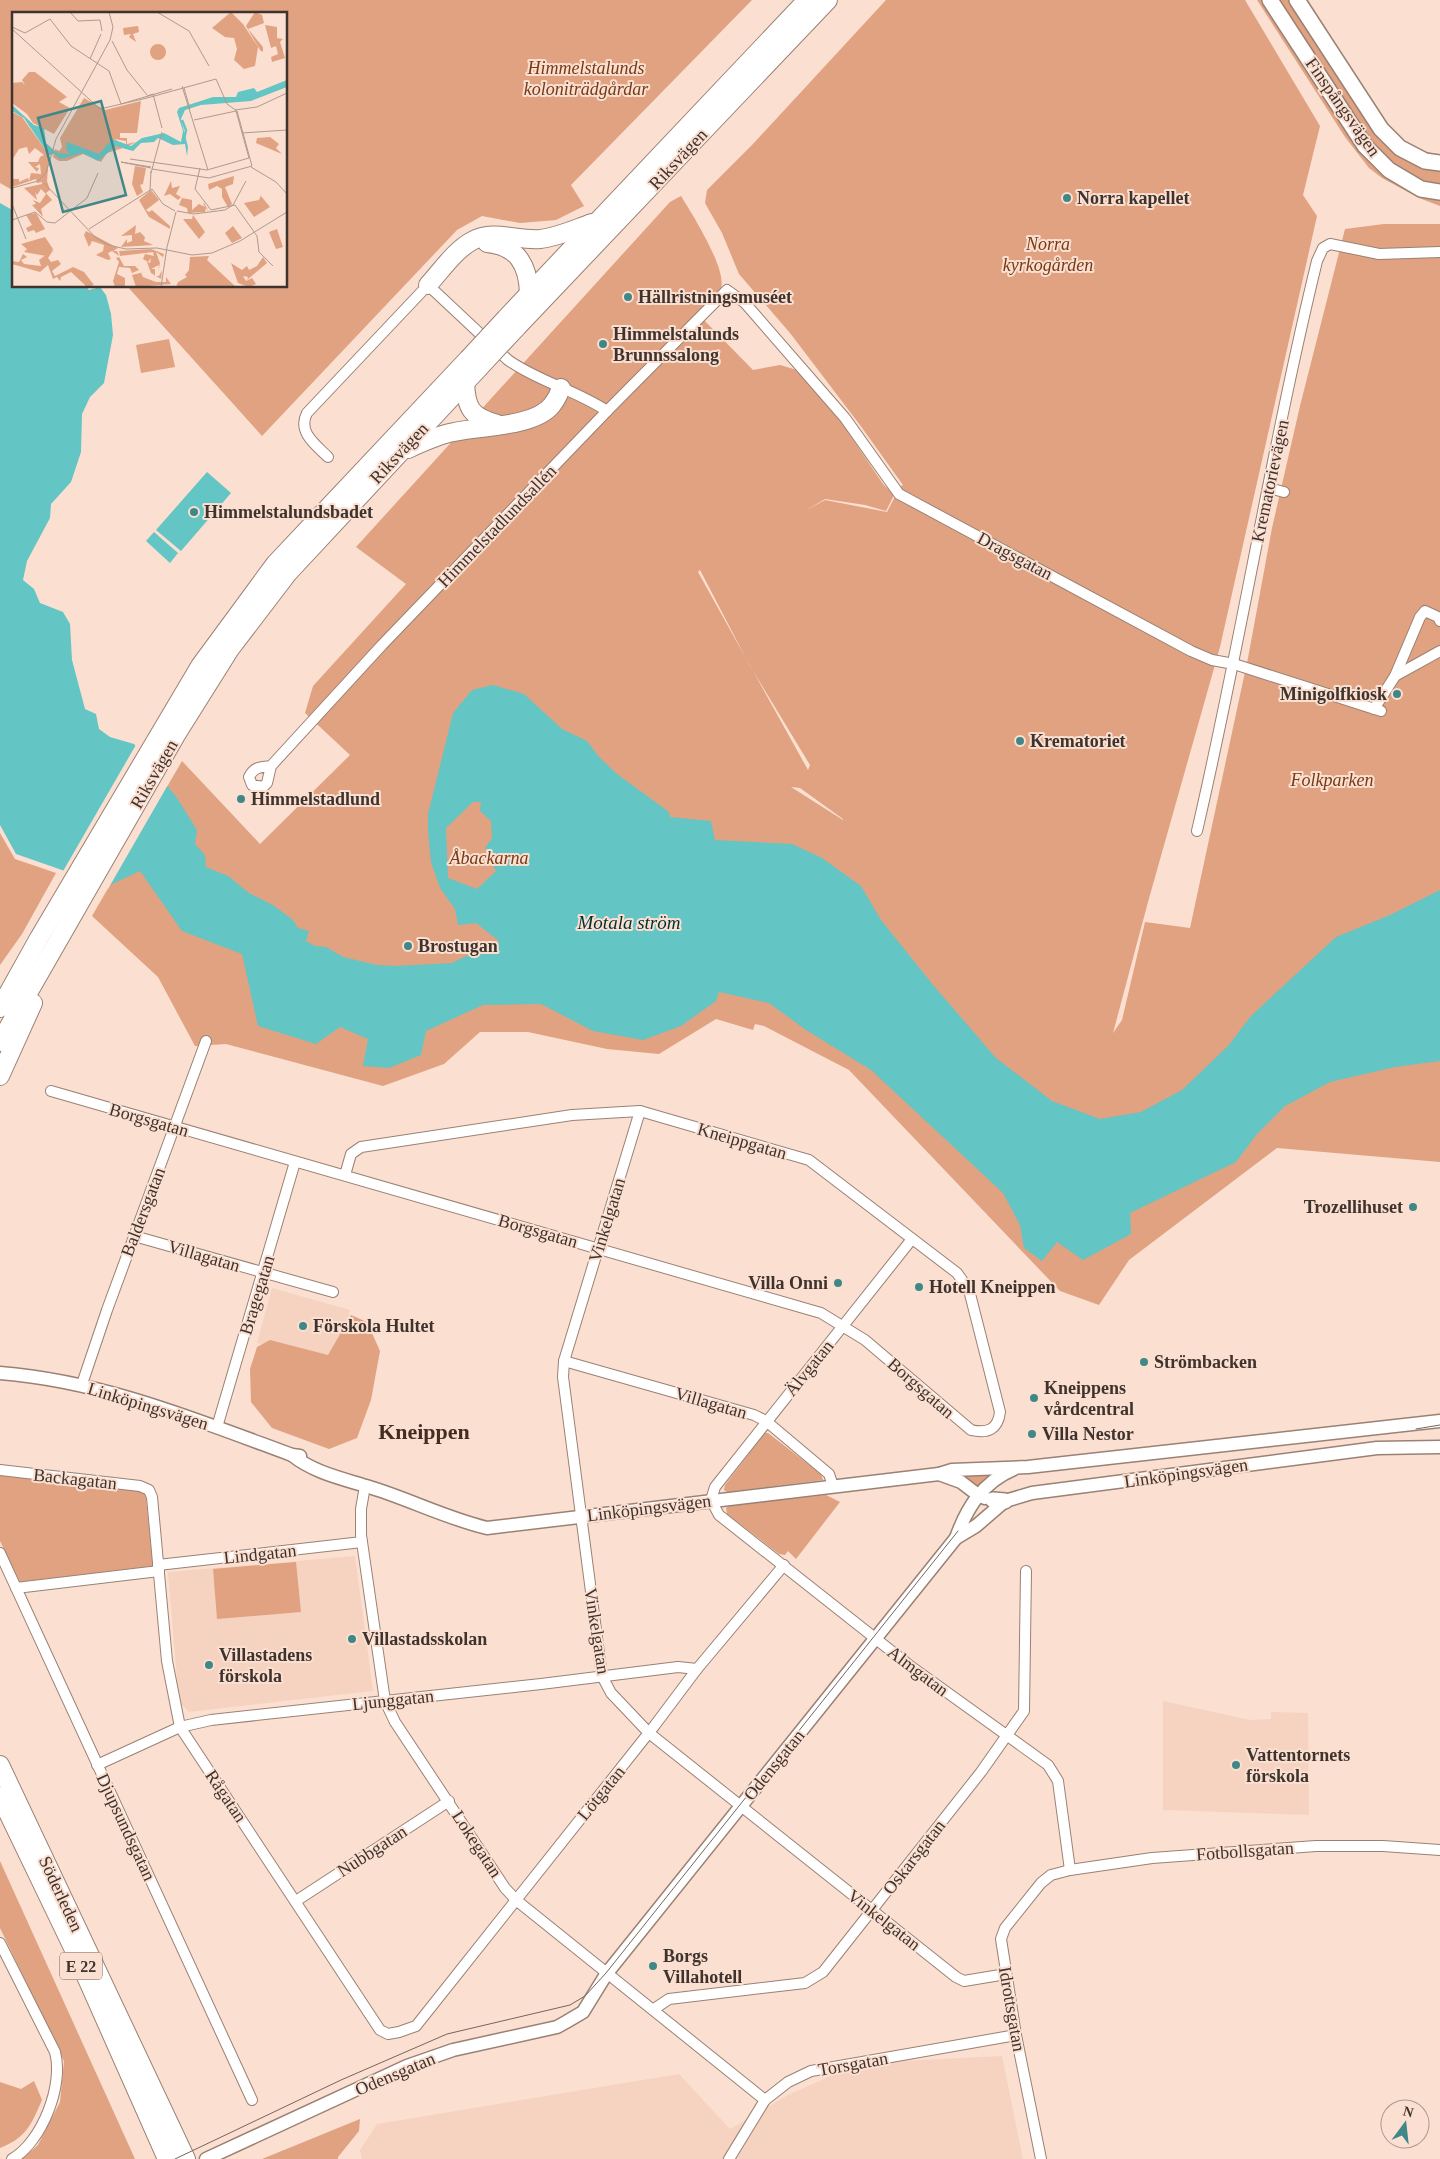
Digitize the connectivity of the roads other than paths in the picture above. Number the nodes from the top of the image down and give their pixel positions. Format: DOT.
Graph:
graph roads {
  1 [pos="802,0"];
  2 [pos="807,0"];
  3 [pos="828,0"];
  4 [pos="835,0"];
  5 [pos="1298,0"];
  6 [pos="1272,4"];
  7 [pos="800,30"];
  8 [pos="767,42"];
  9 [pos="1440,163"];
  10 [pos="1440,192"];
  11 [pos="597,221"];
  12 [pos="462,249"];
  13 [pos="1440,252"];
  14 [pos="428,285"];
  15 [pos="727,290"];
  16 [pos="528,294"];
  17 [pos="512,322"];
  18 [pos="473,364"];
  19 [pos="465,382"];
  20 [pos="561,388"];
  21 [pos="607,411"];
  22 [pos="500,424"];
  23 [pos="400,452"];
  24 [pos="328,458"];
  25 [pos="1269,488"];
  26 [pos="1284,492"];
  27 [pos="1440,621"];
  28 [pos="1440,651"];
  29 [pos="1234,664"];
  30 [pos="1395,676"];
  31 [pos="170,731"];
  32 [pos="271,766"];
  33 [pos="1197,831"];
  34 [pos="46,942"];
  35 [pos="0,990"];
  36 [pos="0,1008"];
  37 [pos="206,1041"];
  38 [pos="0,1042"];
  39 [pos="0,1076"];
  40 [pos="51,1091"];
  41 [pos="640,1111"];
  42 [pos="175,1127"];
  43 [pos="295,1162"];
  44 [pos="344,1175"];
  45 [pos="134,1236"];
  46 [pos="912,1239"];
  47 [pos="598,1248"];
  48 [pos="264,1274"];
  49 [pos="333,1292"];
  50 [pos="844,1326"];
  51 [pos="564,1361"];
  52 [pos="0,1373"];
  53 [pos="82,1384"];
  54 [pos="1440,1421"];
  55 [pos="766,1422"];
  56 [pos="217,1427"];
  57 [pos="992,1430"];
  58 [pos="1440,1447"];
  59 [pos="1017,1468"];
  60 [pos="0,1470"];
  61 [pos="939,1474"];
  62 [pos="365,1486"];
  63 [pos="833,1486"];
  64 [pos="149,1490"];
  65 [pos="978,1495"];
  66 [pos="711,1500"];
  67 [pos="999,1501"];
  68 [pos="581,1517"];
  69 [pos="956,1538"];
  70 [pos="362,1542"];
  71 [pos="0,1553"];
  72 [pos="784,1566"];
  73 [pos="158,1568"];
  74 [pos="1026,1571"];
  75 [pos="16,1588"];
  76 [pos="876,1638"];
  77 [pos="697,1669"];
  78 [pos="602,1676"];
  79 [pos="386,1701"];
  80 [pos="180,1727"];
  81 [pos="649,1733"];
  82 [pos="1006,1737"];
  83 [pos="0,1765"];
  84 [pos="97,1765"];
  85 [pos="0,1796"];
  86 [pos="449,1801"];
  87 [pos="741,1807"];
  88 [pos="1440,1850"];
  89 [pos="1070,1870"];
  90 [pos="1051,1874"];
  91 [pos="516,1900"];
  92 [pos="296,1902"];
  93 [pos="872,1910"];
  94 [pos="0,1943"];
  95 [pos="607,1974"];
  96 [pos="1006,1974"];
  97 [pos="654,2009"];
  98 [pos="419,2022"];
  99 [pos="1016,2035"];
  100 [pos="252,2100"];
  101 [pos="765,2100"];
  102 [pos="12,2159"];
  103 [pos="168,2159"];
  104 [pos="186,2159"];
  105 [pos="207,2159"];
  106 [pos="729,2159"];
  107 [pos="1041,2159"];
  1 -- 8 [label="highway"];
  2 -- 8 [label="highway, Riksvägen"];
  3 -- 7 [label="highway, Riksvägen"];
  4 -- 7 [label="highway"];
  5 -- 9 [label="main road, Finspångsvägen"];
  6 -- 10 [label="main road, Finspångsvägen"];
  7 -- 17 [label="highway, Riksvägen"];
  8 -- 11 [label="highway, Riksvägen"];
  11 -- 12 [label="highway"];
  11 -- 16 [label="highway, Riksvägen"];
  12 -- 14 [label="highway"];
  12 -- 16 [label="highway"];
  13 -- 25 [label="street, Krematorievägen"];
  14 -- 20 [label="street"];
  14 -- 24 [label="street"];
  15 -- 21 [label="street, Himmelstadlundsallén"];
  15 -- 29 [label="street, Dragsgatan"];
  16 -- 17 [label="highway, Riksvägen"];
  17 -- 18 [label="highway, Riksvägen, bridge"];
  18 -- 19 [label="highway, Riksvägen"];
  18 -- 31 [label="highway, Riksvägen"];
  19 -- 22 [label="highway"];
  19 -- 23 [label="highway, Riksvägen"];
  20 -- 21 [label="street"];
  20 -- 22 [label="highway"];
  21 -- 32 [label="street, Himmelstadlundsallén"];
  22 -- 23 [label="highway"];
  23 -- 31 [label="highway, Riksvägen"];
  25 -- 26 [label="street"];
  25 -- 29 [label="street, Krematorievägen"];
  27 -- 30 [label="street"];
  28 -- 30 [label="street"];
  29 -- 30 [label="street, Dragsgatan"];
  29 -- 33 [label="street, Krematorievägen"];
  31 -- 34 [label="highway, Riksvägen"];
  34 -- 35 [label="highway"];
  34 -- 36 [label="highway, Riksvägen"];
  34 -- 38 [label="highway, Riksvägen"];
  34 -- 39 [label="highway"];
  37 -- 42 [label="street, Baldersgatan"];
  40 -- 42 [label="street, Borgsgatan"];
  41 -- 44 [label="street, Kneippgatan"];
  41 -- 46 [label="street, Kneippgatan"];
  41 -- 47 [label="street, Vinkelgatan"];
  42 -- 43 [label="street, Borgsgatan"];
  42 -- 45 [label="street, Baldersgatan"];
  43 -- 44 [label="street, Borgsgatan"];
  43 -- 48 [label="street, Bragegatan"];
  44 -- 47 [label="street, Borgsgatan"];
  45 -- 48 [label="street, Villagatan"];
  45 -- 53 [label="street, Baldersgatan"];
  46 -- 50 [label="street, Älvgatan"];
  46 -- 57 [label="street, Kneippgatan"];
  47 -- 50 [label="street, Borgsgatan"];
  47 -- 51 [label="street, Vinkelgatan"];
  48 -- 49 [label="street, Villagatan"];
  48 -- 56 [label="street, Bragegatan"];
  50 -- 55 [label="street, Älvgatan"];
  50 -- 57 [label="street, Borgsgatan"];
  51 -- 55 [label="street, Villagatan"];
  51 -- 68 [label="street, Vinkelgatan"];
  52 -- 53 [label="street, Linköpingsvägen"];
  53 -- 56 [label="street, Linköpingsvägen"];
  54 -- 59 [label="street, Linköpingsvägen"];
  55 -- 63 [label="street, Villagatan"];
  55 -- 66 [label="street, Älvgatan"];
  56 -- 62 [label="street, Linköpingsvägen"];
  58 -- 67 [label="street, Linköpingsvägen"];
  59 -- 61 [label="street, Linköpingsvägen"];
  59 -- 65 [label="street, Odensgatan"];
  60 -- 64 [label="street, Backagatan"];
  61 -- 63 [label="street, Linköpingsvägen"];
  61 -- 65 [label="street, Linköpingsvägen"];
  62 -- 68 [label="street, Linköpingsvägen"];
  62 -- 70 [label="street, Lokegatan"];
  63 -- 66 [label="street, Linköpingsvägen"];
  64 -- 73 [label="street, Rågatan"];
  65 -- 67 [label="street, Linköpingsvägen"];
  65 -- 69 [label="street, Odensgatan"];
  66 -- 68 [label="street, Linköpingsvägen"];
  66 -- 72 [label="street, Almgatan"];
  67 -- 69 [label="street, Odensgatan"];
  68 -- 78 [label="street, Vinkelgatan"];
  69 -- 76 [label="street, Odensgatan"];
  70 -- 73 [label="street, Lindgatan"];
  70 -- 79 [label="street, Lokegatan"];
  71 -- 75 [label="street, Djupsundsgatan"];
  72 -- 76 [label="street, Almgatan"];
  72 -- 77 [label="street, Lötgatan"];
  73 -- 75 [label="street, Lindgatan"];
  73 -- 80 [label="street, Rågatan"];
  74 -- 82 [label="street, Oskarsgatan"];
  75 -- 84 [label="street, Djupsundsgatan"];
  76 -- 82 [label="street, Almgatan"];
  76 -- 87 [label="street, Odensgatan"];
  77 -- 78 [label="street, Ljunggatan"];
  77 -- 81 [label="street, Lötgatan"];
  78 -- 79 [label="street, Ljunggatan"];
  78 -- 81 [label="street, Vinkelgatan"];
  79 -- 80 [label="street, Ljunggatan"];
  79 -- 86 [label="street, Lokegatan"];
  80 -- 84 [label="street, Ljunggatan"];
  80 -- 92 [label="street, Rågatan"];
  81 -- 87 [label="street, Vinkelgatan"];
  81 -- 91 [label="street, Lötgatan"];
  82 -- 89 [label="street, Almgatan"];
  82 -- 93 [label="street, Oskarsgatan"];
  83 -- 104 [label="highway, Söderleden / E 22"];
  84 -- 100 [label="street, Djupsundsgatan"];
  85 -- 103 [label="highway, Söderleden / E 22"];
  86 -- 91 [label="street, Lokegatan"];
  86 -- 92 [label="street, Nubbgatan"];
  87 -- 93 [label="street, Vinkelgatan"];
  87 -- 95 [label="street, Odensgatan"];
  88 -- 89 [label="street, Fotbollsgatan"];
  89 -- 90 [label="street, Fotbollsgatan"];
  90 -- 96 [label="street, Idrottsgatan"];
  91 -- 95 [label="street, Lokegatan"];
  91 -- 98 [label="street, Lötgatan"];
  92 -- 98 [label="street, Rågatan"];
  93 -- 96 [label="street, Vinkelgatan"];
  93 -- 97 [label="street, Oskarsgatan"];
  94 -- 102 [label="street"];
  95 -- 97 [label="street, Lokegatan"];
  95 -- 105 [label="street, Odensgatan"];
  96 -- 99 [label="street, Idrottsgatan"];
  97 -- 101 [label="street, Lokegatan"];
  99 -- 101 [label="street, Torsgatan"];
  99 -- 107 [label="street, Idrottsgatan"];
  101 -- 106 [label="street, Torsgatan"];
}
